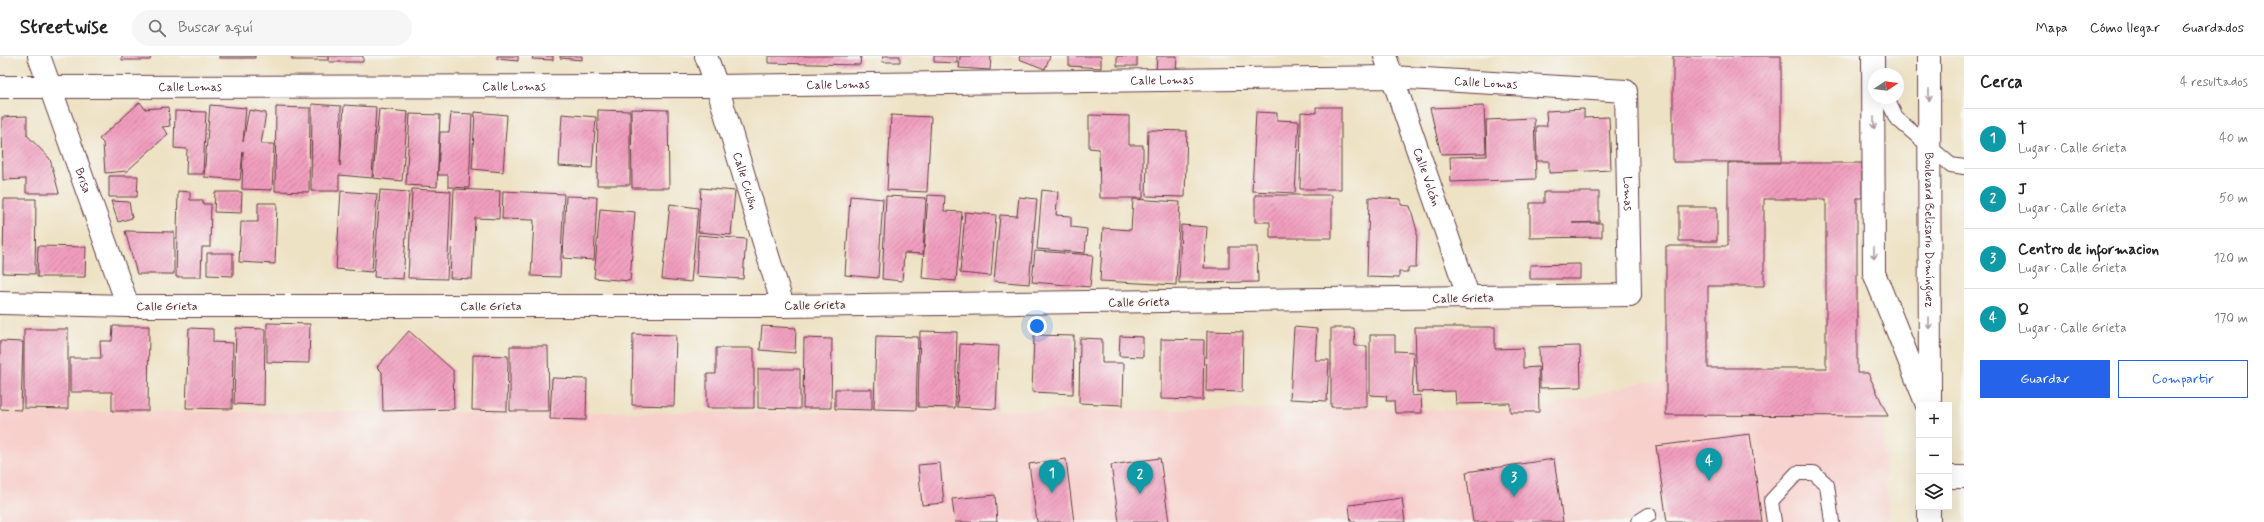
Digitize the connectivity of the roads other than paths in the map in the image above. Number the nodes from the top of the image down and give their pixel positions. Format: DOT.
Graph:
graph roads {
  1 [pos="39,56"];
  2 [pos="706,56"];
  3 [pos="1385,56"];
  4 [pos="1929,56"];
  5 [pos="1875,66"];
  6 [pos="1391,77"];
  7 [pos="717,86"];
  8 [pos="50,87"];
  9 [pos="0,88"];
  10 [pos="1626,91"];
  11 [pos="1890,104"];
  12 [pos="1929,147"];
  13 [pos="1964,167"];
  14 [pos="1630,295"];
  15 [pos="1469,298"];
  16 [pos="0,303"];
  17 [pos="128,306"];
  18 [pos="784,306"];
  19 [pos="1927,402"];
  20 [pos="1928,402"];
  21 [pos="1952,477"];
  22 [pos="1964,477"];
  23 [pos="1929,510"];
  24 [pos="1774,522"];
  25 [pos="1832,522"];
  26 [pos="1929,522"];
  1 -- 8 [label="street, Brisa"];
  2 -- 7 [label="street, Calle Ciclón"];
  3 -- 6 [label="street, Calle Volcán"];
  4 -- 12 [label="street, Boulevard Belisario Domínguez, one-way"];
  5 -- 19 [label="street, one-way"];
  6 -- 7 [label="street, Calle Lomas"];
  6 -- 10 [label="street, Calle Lomas"];
  6 -- 15 [label="street, Calle Volcán"];
  7 -- 8 [label="street, Calle Lomas"];
  7 -- 18 [label="street, Calle Ciclón"];
  8 -- 9 [label="street, Calle Lomas"];
  8 -- 17 [label="street, Brisa"];
  10 -- 14 [label="street, Lomas"];
  11 -- 12 [label="lane"];
  12 -- 13 [label="lane"];
  12 -- 20 [label="street, Boulevard Belisario Domínguez, one-way"];
  14 -- 15 [label="street, Calle Grieta"];
  15 -- 18 [label="street, Calle Grieta"];
  16 -- 17 [label="street, Calle Grieta"];
  17 -- 18 [label="street, Calle Grieta"];
  21 -- 22 [label="street"];
  23 -- 26 [label="street"];
  24 -- 25 [label="lane"];
}
